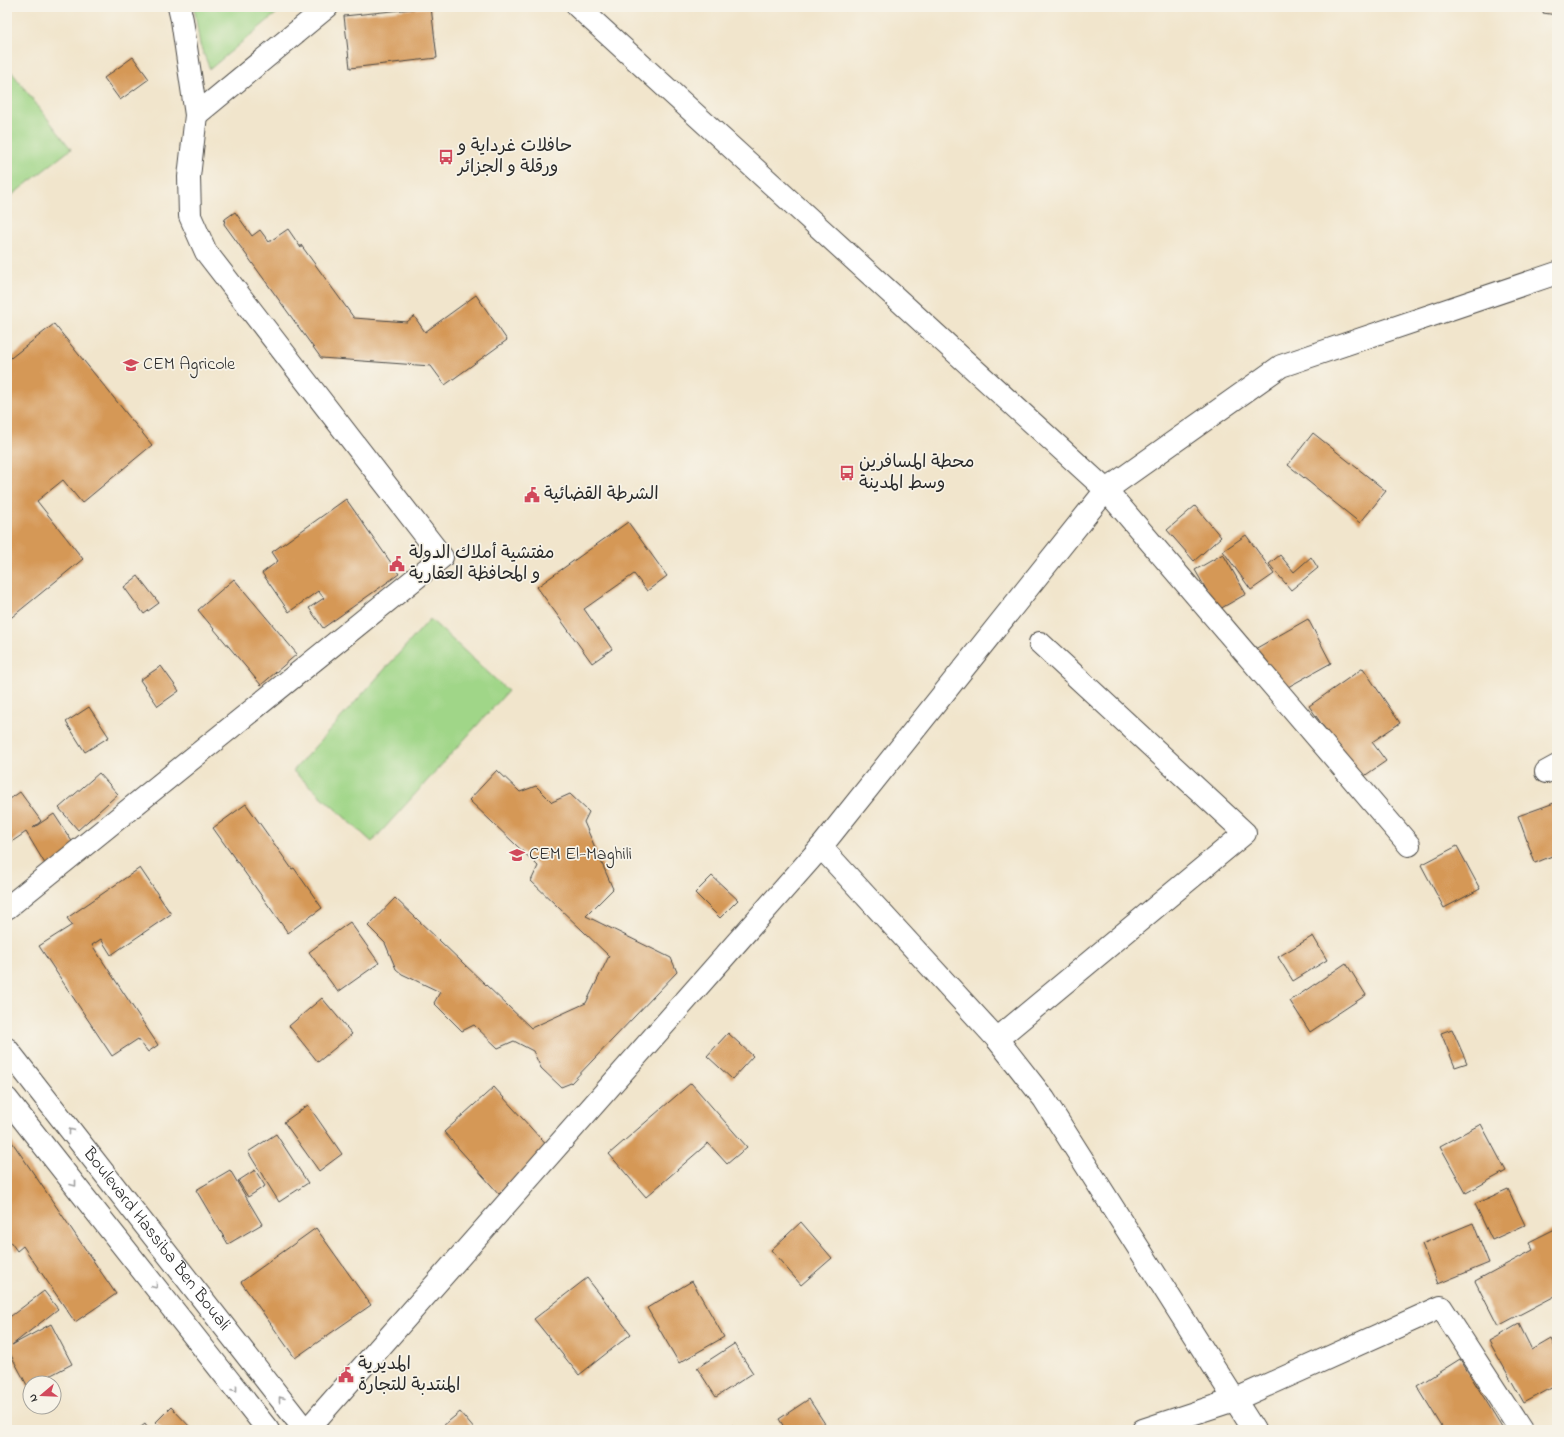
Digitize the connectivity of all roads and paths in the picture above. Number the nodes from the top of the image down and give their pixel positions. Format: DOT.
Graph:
graph roads {
  1 [pos="179,7"];
  2 [pos="327,7"];
  3 [pos="578,7"];
  4 [pos="196,116"];
  5 [pos="1557,273"];
  6 [pos="1106,490"];
  7 [pos="1040,643"];
  8 [pos="1409,845"];
  9 [pos="821,847"];
  10 [pos="7,908"];
  11 [pos="996,1039"];
  12 [pos="7,1049"];
  13 [pos="7,1099"];
  14 [pos="1234,1400"];
  15 [pos="268,1430"];
  16 [pos="306,1430"];
  17 [pos="1143,1430"];
  18 [pos="1254,1430"];
  19 [pos="1521,1430"];
  1 -- 4 [label="street"];
  2 -- 4 [label="street"];
  3 -- 6 [label="street"];
  4 -- 10 [label="street"];
  5 -- 6 [label="street"];
  6 -- 8 [label="street"];
  6 -- 9 [label="street"];
  7 -- 11 [label="street"];
  9 -- 11 [label="street"];
  9 -- 16 [label="street"];
  11 -- 14 [label="street"];
  16 -- 12 [label="street, Boulevard Hassiba Ben Bouali, one-way"];
  13 -- 15 [label="street, one-way"];
  14 -- 17 [label="street"];
  14 -- 18 [label="street"];
  14 -- 19 [label="street"];
}
